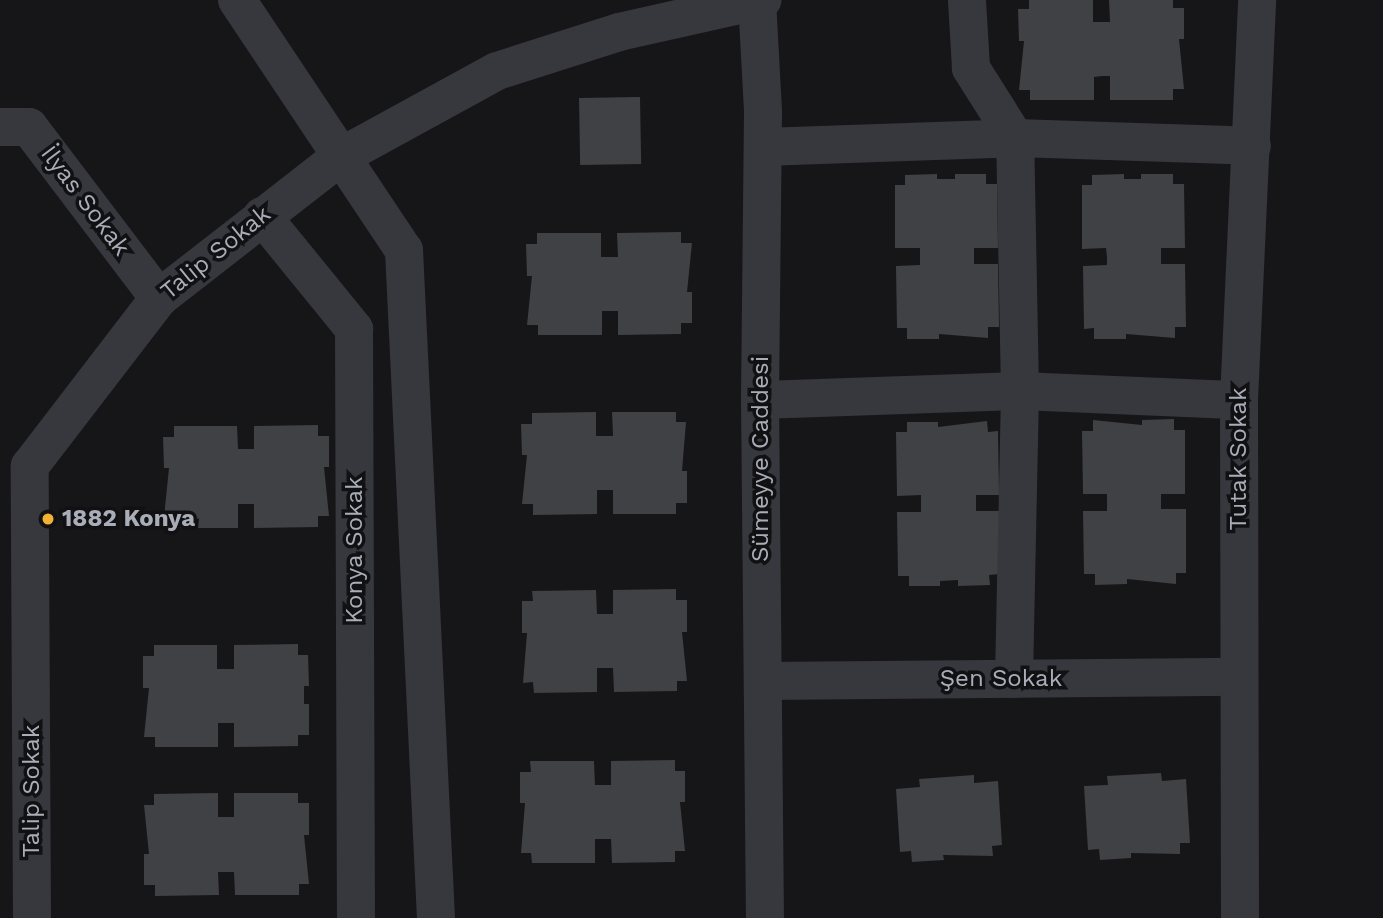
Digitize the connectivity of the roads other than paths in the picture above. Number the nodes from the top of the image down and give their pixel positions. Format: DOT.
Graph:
graph roads {
  1 [pos="237,0"];
  2 [pos="758,0"];
  3 [pos="967,0"];
  4 [pos="1257,0"];
  5 [pos="0,127"];
  6 [pos="1015,138"];
  7 [pos="1252,146"];
  8 [pos="763,147"];
  9 [pos="340,156"];
  10 [pos="262,216"];
  11 [pos="159,298"];
  12 [pos="1020,391"];
  13 [pos="760,400"];
  14 [pos="1239,400"];
  15 [pos="15,466"];
  16 [pos="1239,677"];
  17 [pos="1014,679"];
  18 [pos="763,681"];
  19 [pos="32,918"];
  20 [pos="356,918"];
  21 [pos="436,918"];
  22 [pos="765,918"];
  23 [pos="1240,918"];
  1 -- 9 [label="street"];
  2 -- 8 [label="street, Sümeyye Caddesi"];
  2 -- 9 [label="street, Talip Sokak"];
  3 -- 6 [label="street"];
  4 -- 7 [label="street, Tutak Sokak"];
  5 -- 11 [label="street, İlyas Sokak"];
  6 -- 7 [label="street"];
  6 -- 8 [label="street"];
  6 -- 12 [label="street"];
  7 -- 14 [label="street, Tutak Sokak"];
  8 -- 13 [label="street, Sümeyye Caddesi"];
  9 -- 10 [label="street, Talip Sokak"];
  9 -- 21 [label="street"];
  10 -- 11 [label="street, Talip Sokak"];
  10 -- 20 [label="street, Konya Sokak"];
  11 -- 15 [label="street, Talip Sokak"];
  12 -- 13 [label="street"];
  12 -- 14 [label="street"];
  12 -- 17 [label="street"];
  13 -- 18 [label="street, Sümeyye Caddesi"];
  14 -- 16 [label="street, Tutak Sokak"];
  15 -- 19 [label="street, Talip Sokak"];
  16 -- 17 [label="street, Şen Sokak"];
  16 -- 23 [label="street, Tutak Sokak"];
  17 -- 18 [label="street, Şen Sokak"];
  18 -- 22 [label="street, Sümeyye Caddesi"];
}
